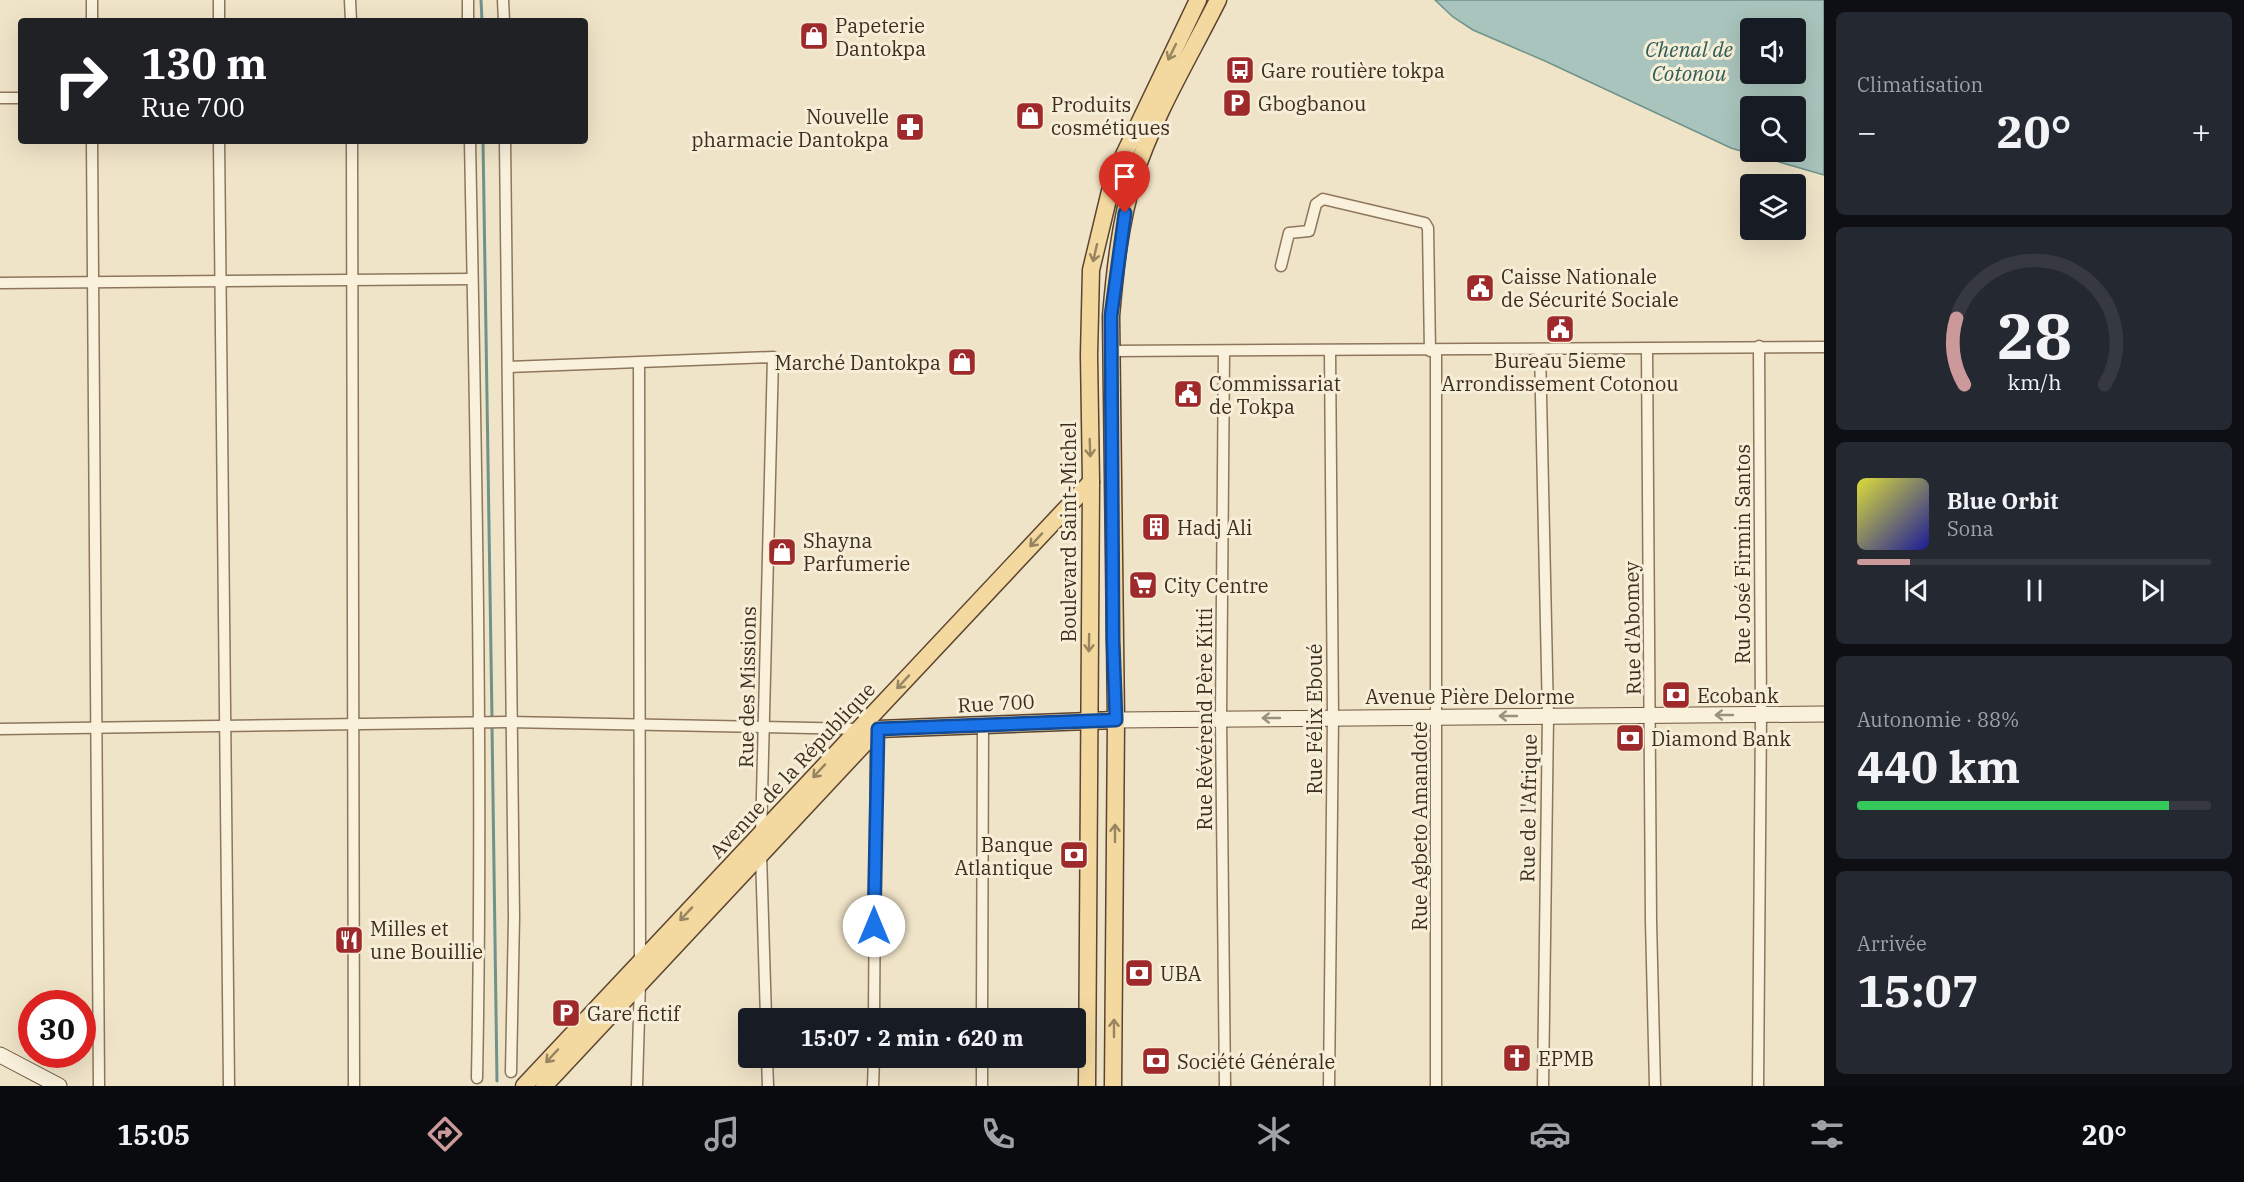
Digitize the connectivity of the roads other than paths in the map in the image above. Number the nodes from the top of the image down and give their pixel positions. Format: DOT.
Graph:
graph roads {
  1 [pos="92,0"];
  2 [pos="219,0"];
  3 [pos="350,0"];
  4 [pos="468,0"];
  5 [pos="503,0"];
  6 [pos="1198,0"];
  7 [pos="1218,0"];
  8 [pos="92,18"];
  9 [pos="219,18"];
  10 [pos="351,18"];
  11 [pos="468,18"];
  12 [pos="504,18"];
  13 [pos="0,98"];
  14 [pos="18,98"];
  15 [pos="92,144"];
  16 [pos="219,144"];
  17 [pos="352,144"];
  18 [pos="470,144"];
  19 [pos="505,144"];
  20 [pos="1281,266"];
  21 [pos="472,279"];
  22 [pos="353,280"];
  23 [pos="221,281"];
  24 [pos="94,283"];
  25 [pos="0,284"];
  26 [pos="1759,346"];
  27 [pos="1824,347"];
  28 [pos="1647,349"];
  29 [pos="1540,350"];
  30 [pos="1111,351"];
  31 [pos="1433,351"];
  32 [pos="1224,352"];
  33 [pos="1330,352"];
  34 [pos="639,363"];
  35 [pos="508,367"];
  36 [pos="1091,483"];
  37 [pos="1824,714"];
  38 [pos="1761,715"];
  39 [pos="1548,716"];
  40 [pos="1652,716"];
  41 [pos="1333,717"];
  42 [pos="1437,717"];
  43 [pos="1221,718"];
  44 [pos="1088,720"];
  45 [pos="1116,720"];
  46 [pos="482,722"];
  47 [pos="510,722"];
  48 [pos="353,724"];
  49 [pos="640,724"];
  50 [pos="983,724"];
  51 [pos="224,726"];
  52 [pos="765,726"];
  53 [pos="98,728"];
  54 [pos="0,729"];
  55 [pos="859,729"];
  56 [pos="878,729"];
  57 [pos="761,834"];
  58 [pos="761,854"];
  59 [pos="640,962"];
  60 [pos="640,984"];
  61 [pos="766,1008"];
  62 [pos="874,1008"];
  63 [pos="982,1008"];
  64 [pos="0,1055"];
  65 [pos="18,1065"];
  66 [pos="20,1068"];
  67 [pos="24,1068"];
  68 [pos="767,1068"];
  69 [pos="874,1068"];
  70 [pos="982,1068"];
  71 [pos="511,1072"];
  72 [pos="477,1078"];
  73 [pos="35,1086"];
  74 [pos="58,1086"];
  75 [pos="99,1086"];
  76 [pos="229,1086"];
  77 [pos="354,1086"];
  78 [pos="524,1086"];
  79 [pos="544,1086"];
  80 [pos="637,1086"];
  81 [pos="768,1086"];
  82 [pos="873,1086"];
  83 [pos="982,1086"];
  84 [pos="1087,1086"];
  85 [pos="1113,1086"];
  86 [pos="1225,1086"];
  87 [pos="1329,1086"];
  88 [pos="1436,1086"];
  89 [pos="1543,1086"];
  90 [pos="1655,1086"];
  91 [pos="1758,1086"];
  1 -- 8 [label="street"];
  2 -- 9 [label="street"];
  3 -- 10 [label="street"];
  4 -- 11 [label="street"];
  5 -- 12 [label="street"];
  6 -- 36 [label="main road, Boulevard Saint-Michel, one-way"];
  7 -- 30 [label="main road"];
  13 -- 14 [label="street"];
  15 -- 24 [label="street"];
  16 -- 23 [label="street"];
  17 -- 22 [label="street"];
  18 -- 21 [label="street"];
  19 -- 35 [label="street"];
  20 -- 31 [label="street, Rue Agbeto Amandote"];
  21 -- 22 [label="street"];
  21 -- 46 [label="street"];
  22 -- 23 [label="street"];
  22 -- 48 [label="street"];
  23 -- 24 [label="street"];
  23 -- 51 [label="street"];
  24 -- 25 [label="street"];
  24 -- 53 [label="street"];
  26 -- 27 [label="street"];
  26 -- 28 [label="street"];
  26 -- 38 [label="street, Rue José Firmin Santos"];
  28 -- 29 [label="street"];
  28 -- 40 [label="street, Rue d'Abomey"];
  29 -- 31 [label="street"];
  29 -- 39 [label="street, Rue de l'Afrique"];
  30 -- 32 [label="street"];
  30 -- 45 [label="main road"];
  31 -- 33 [label="street"];
  31 -- 42 [label="street, Rue Agbeto Amandote"];
  32 -- 33 [label="street"];
  32 -- 43 [label="street, Rue Révérend Père Kitti"];
  33 -- 41 [label="street, Rue Félix Eboué"];
  34 -- 35 [label="street"];
  34 -- 49 [label="street"];
  34 -- 52 [label="street, Rue des Missions"];
  35 -- 47 [label="street"];
  36 -- 44 [label="main road, Boulevard Saint-Michel, one-way"];
  36 -- 55 [label="main road, Avenue de la République, one-way"];
  37 -- 38 [label="main road, Avenue Pière Delorme"];
  38 -- 40 [label="main road, Avenue Pière Delorme, one-way"];
  38 -- 91 [label="street, Rue José Firmin Santos"];
  39 -- 40 [label="main road, Avenue Pière Delorme"];
  39 -- 42 [label="main road, Avenue Pière Delorme, one-way"];
  39 -- 89 [label="street, Rue de l'Afrique"];
  40 -- 90 [label="street, Rue d'Abomey"];
  41 -- 42 [label="main road, Avenue Pière Delorme"];
  41 -- 43 [label="main road, Avenue Pière Delorme, one-way"];
  41 -- 87 [label="street, Rue Félix Eboué"];
  42 -- 88 [label="street, Rue Agbeto Amandote"];
  43 -- 45 [label="main road, Avenue Pière Delorme"];
  43 -- 86 [label="street, Rue Révérend Père Kitti"];
  44 -- 45 [label="main road, Rue 700"];
  44 -- 50 [label="main road, Rue 700"];
  44 -- 84 [label="main road, Boulevard Saint-Michel"];
  85 -- 45 [label="main road, one-way"];
  46 -- 47 [label="street"];
  46 -- 48 [label="street"];
  46 -- 72 [label="street"];
  47 -- 49 [label="street"];
  47 -- 71 [label="street"];
  48 -- 51 [label="street"];
  48 -- 77 [label="street"];
  49 -- 52 [label="street"];
  49 -- 59 [label="street"];
  50 -- 56 [label="main road, Rue 700"];
  50 -- 63 [label="street"];
  51 -- 53 [label="street"];
  51 -- 76 [label="street"];
  52 -- 55 [label="street"];
  52 -- 57 [label="street, Rue des Missions"];
  53 -- 54 [label="street"];
  53 -- 75 [label="street"];
  55 -- 56 [label="street"];
  55 -- 57 [label="main road, Avenue de la République, one-way"];
  56 -- 58 [label="main road, Avenue de la République"];
  56 -- 62 [label="street"];
  57 -- 58 [label="street, Rue des Missions"];
  57 -- 59 [label="main road, Avenue de la République, one-way"];
  58 -- 60 [label="main road, Avenue de la République"];
  58 -- 61 [label="street, Rue des Missions"];
  59 -- 60 [label="street"];
  59 -- 78 [label="main road, Avenue de la République, one-way"];
  60 -- 79 [label="main road, Avenue de la République"];
  60 -- 80 [label="street"];
  64 -- 65 [label="main road"];
  66 -- 73 [label="main road"];
  67 -- 74 [label="main road"];
  68 -- 81 [label="street"];
  69 -- 82 [label="street"];
  70 -- 83 [label="street"];
}
